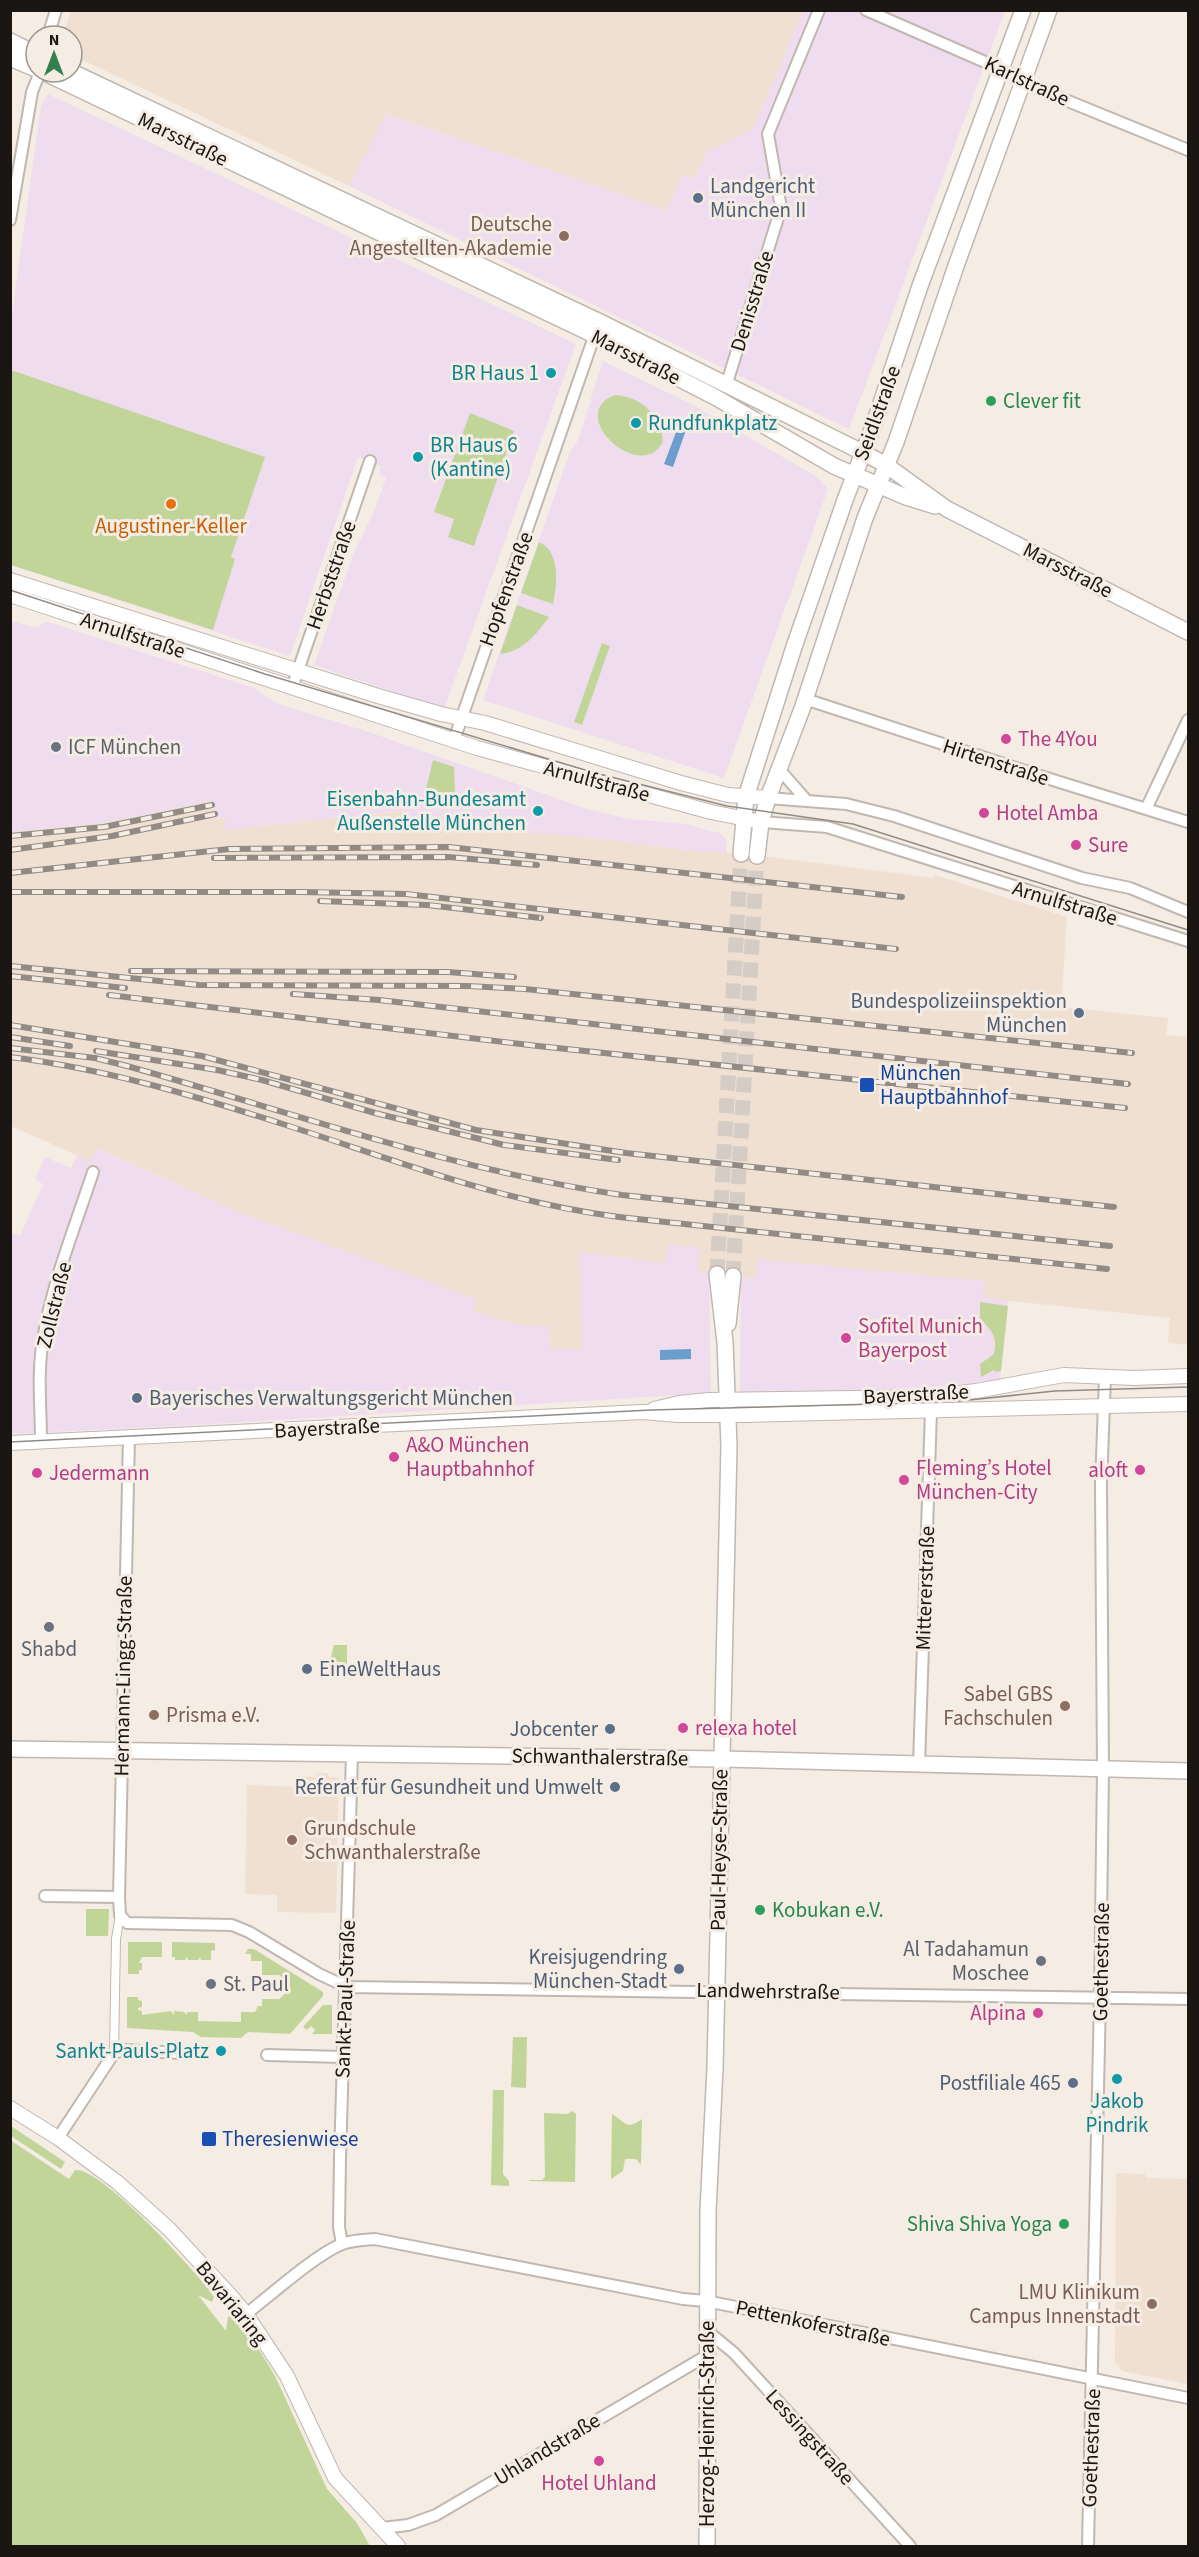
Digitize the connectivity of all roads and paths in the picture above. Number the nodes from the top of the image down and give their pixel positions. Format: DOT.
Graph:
graph roads {
  1 [pos="819,10"];
  2 [pos="866,10"];
  3 [pos="1023,10"];
  4 [pos="1049,10"];
  5 [pos="10,41"];
  6 [pos="24,48"];
  7 [pos="10,58"];
  8 [pos="24,64"];
  9 [pos="1000,69"];
  10 [pos="84,78"];
  11 [pos="1023,82"];
  12 [pos="36,84"];
  13 [pos="68,84"];
  14 [pos="1188,150"];
  15 [pos="327,200"];
  16 [pos="10,220"];
  17 [pos="597,329"];
  18 [pos="726,386"];
  19 [pos="864,453"];
  20 [pos="370,461"];
  21 [pos="886,465"];
  22 [pos="854,476"];
  23 [pos="877,485"];
  24 [pos="947,509"];
  25 [pos="10,580"];
  26 [pos="10,595"];
  27 [pos="1188,632"];
  28 [pos="298,671"];
  29 [pos="292,688"];
  30 [pos="805,699"];
  31 [pos="461,718"];
  32 [pos="1188,720"];
  33 [pos="454,740"];
  34 [pos="779,770"];
  35 [pos="746,797"];
  36 [pos="768,798"];
  37 [pos="808,801"];
  38 [pos="1147,807"];
  39 [pos="743,819"];
  40 [pos="761,822"];
  41 [pos="1188,822"];
  42 [pos="741,854"];
  43 [pos="757,856"];
  44 [pos="1188,912"];
  45 [pos="1188,941"];
  46 [pos="93,1172"];
  47 [pos="717,1274"];
  48 [pos="733,1276"];
  49 [pos="725,1341"];
  50 [pos="1188,1376"];
  51 [pos="1105,1377"];
  52 [pos="1188,1404"];
  53 [pos="1104,1406"];
  54 [pos="728,1407"];
  55 [pos="931,1411"];
  56 [pos="129,1437"];
  57 [pos="41,1442"];
  58 [pos="10,1443"];
  59 [pos="10,1749"];
  60 [pos="122,1750"];
  61 [pos="352,1754"];
  62 [pos="722,1759"];
  63 [pos="919,1764"];
  64 [pos="1103,1770"];
  65 [pos="1188,1771"];
  66 [pos="45,1896"];
  67 [pos="118,1897"];
  68 [pos="120,1915"];
  69 [pos="347,1987"];
  70 [pos="716,1991"];
  71 [pos="1101,1998"];
  72 [pos="1188,1998"];
  73 [pos="180,2052"];
  74 [pos="114,2053"];
  75 [pos="267,2055"];
  76 [pos="343,2057"];
  77 [pos="10,2108"];
  78 [pos="58,2138"];
  79 [pos="342,2244"];
  80 [pos="706,2301"];
  81 [pos="246,2314"];
  82 [pos="706,2330"];
  83 [pos="706,2356"];
  84 [pos="1093,2380"];
  85 [pos="1188,2398"];
  86 [pos="382,2528"];
  87 [pos="398,2547"];
  88 [pos="707,2547"];
  89 [pos="910,2547"];
  90 [pos="1088,2547"];
  1 -- 18 [label="street, Denisstraße"];
  2 -- 9 [label="street, Karlstraße"];
  3 -- 9 [label="main road, Seidlstraße"];
  4 -- 11 [label="main road, Seidlstraße"];
  5 -- 6 [label="main road"];
  7 -- 8 [label="main road"];
  9 -- 11 [label="street, Karlstraße"];
  9 -- 19 [label="main road, Seidlstraße"];
  10 -- 15 [label="main road, Marsstraße"];
  11 -- 14 [label="street, Karlstraße"];
  11 -- 21 [label="main road, Seidlstraße"];
  12 -- 16 [label="street"];
  13 -- 15 [label="main road, Marsstraße"];
  15 -- 17 [label="main road, Marsstraße"];
  17 -- 18 [label="main road, Marsstraße"];
  17 -- 22 [label="main road, Marsstraße"];
  17 -- 31 [label="street, Hopfenstraße"];
  18 -- 19 [label="main road, Marsstraße"];
  19 -- 21 [label="main road, Marsstraße"];
  19 -- 22 [label="main road, Seidlstraße"];
  20 -- 28 [label="street, Herbststraße"];
  21 -- 23 [label="main road, Seidlstraße"];
  21 -- 24 [label="main road, Marsstraße"];
  22 -- 23 [label="main road, Marsstraße"];
  22 -- 35 [label="main road, Seidlstraße"];
  23 -- 24 [label="main road, Marsstraße"];
  23 -- 30 [label="main road, Seidlstraße"];
  24 -- 27 [label="main road, Marsstraße"];
  25 -- 28 [label="street, Arnulfstraße"];
  26 -- 29 [label="street, Arnulfstraße"];
  28 -- 29 [label="street, Herbststraße"];
  28 -- 31 [label="street, Arnulfstraße"];
  29 -- 33 [label="street, Arnulfstraße"];
  30 -- 34 [label="main road, Seidlstraße"];
  30 -- 38 [label="street, Hirtenstraße"];
  31 -- 33 [label="street, Hopfenstraße"];
  31 -- 35 [label="street, Arnulfstraße"];
  32 -- 38 [label="street"];
  33 -- 39 [label="street, Arnulfstraße"];
  34 -- 36 [label="main road, Seidlstraße"];
  34 -- 37 [label="street"];
  35 -- 36 [label="street, Arnulfstraße"];
  35 -- 39 [label="main road, Seidlstraße"];
  36 -- 37 [label="street, Arnulfstraße"];
  36 -- 40 [label="main road, Seidlstraße"];
  37 -- 44 [label="street, Arnulfstraße"];
  38 -- 41 [label="street, Hirtenstraße"];
  39 -- 40 [label="street, Arnulfstraße"];
  39 -- 42 [label="main road, Seidlstraße"];
  40 -- 43 [label="main road, Seidlstraße"];
  40 -- 45 [label="street, Arnulfstraße"];
  46 -- 57 [label="street, Zollstraße"];
  47 -- 49 [label="main road"];
  48 -- 49 [label="main road"];
  49 -- 54 [label="main road, Paul-Heyse-Straße"];
  50 -- 51 [label="street, Bayerstraße"];
  51 -- 53 [label="street, Goethestraße"];
  51 -- 54 [label="street, Bayerstraße"];
  52 -- 53 [label="street, Bayerstraße"];
  53 -- 55 [label="street, Bayerstraße"];
  53 -- 64 [label="street, Goethestraße"];
  54 -- 55 [label="street, Bayerstraße"];
  54 -- 56 [label="street, Bayerstraße"];
  54 -- 62 [label="main road, Paul-Heyse-Straße"];
  55 -- 63 [label="street, Mittererstraße"];
  56 -- 57 [label="street, Bayerstraße"];
  56 -- 60 [label="street, Hermann-Lingg-Straße"];
  57 -- 58 [label="street, Bayerstraße"];
  59 -- 60 [label="main road, Schwanthalerstraße"];
  60 -- 61 [label="main road, Schwanthalerstraße"];
  60 -- 67 [label="street, Hermann-Lingg-Straße"];
  61 -- 62 [label="main road, Schwanthalerstraße"];
  61 -- 69 [label="street, Sankt-Paul-Straße"];
  62 -- 63 [label="main road, Schwanthalerstraße"];
  62 -- 70 [label="main road, Paul-Heyse-Straße"];
  63 -- 64 [label="main road, Schwanthalerstraße"];
  64 -- 65 [label="main road, Schwanthalerstraße"];
  64 -- 71 [label="street, Goethestraße"];
  66 -- 67 [label="street"];
  67 -- 68 [label="street, Hermann-Lingg-Straße"];
  68 -- 69 [label="street"];
  68 -- 74 [label="street"];
  69 -- 70 [label="street, Landwehrstraße"];
  69 -- 76 [label="street, Sankt-Paul-Straße"];
  70 -- 71 [label="street, Landwehrstraße"];
  70 -- 80 [label="main road, Paul-Heyse-Straße"];
  71 -- 72 [label="street, Landwehrstraße"];
  71 -- 84 [label="street, Goethestraße"];
  73 -- 74 [label="street"];
  74 -- 78 [label="street"];
  75 -- 76 [label="street"];
  76 -- 79 [label="street, Sankt-Paul-Straße"];
  77 -- 78 [label="street, Bavariaring"];
  78 -- 81 [label="street, Bavariaring"];
  79 -- 80 [label="street, Pettenkoferstraße"];
  79 -- 81 [label="street, Pettenkoferstraße"];
  80 -- 82 [label="main road, Herzog-Heinrich-Straße"];
  80 -- 84 [label="street, Pettenkoferstraße"];
  81 -- 86 [label="street, Bavariaring"];
  82 -- 83 [label="main road, Herzog-Heinrich-Straße"];
  82 -- 89 [label="street, Lessingstraße"];
  83 -- 86 [label="street, Uhlandstraße"];
  83 -- 88 [label="main road, Herzog-Heinrich-Straße"];
  84 -- 85 [label="street, Pettenkoferstraße"];
  84 -- 90 [label="street, Goethestraße"];
  86 -- 87 [label="street, Bavariaring"];
}
